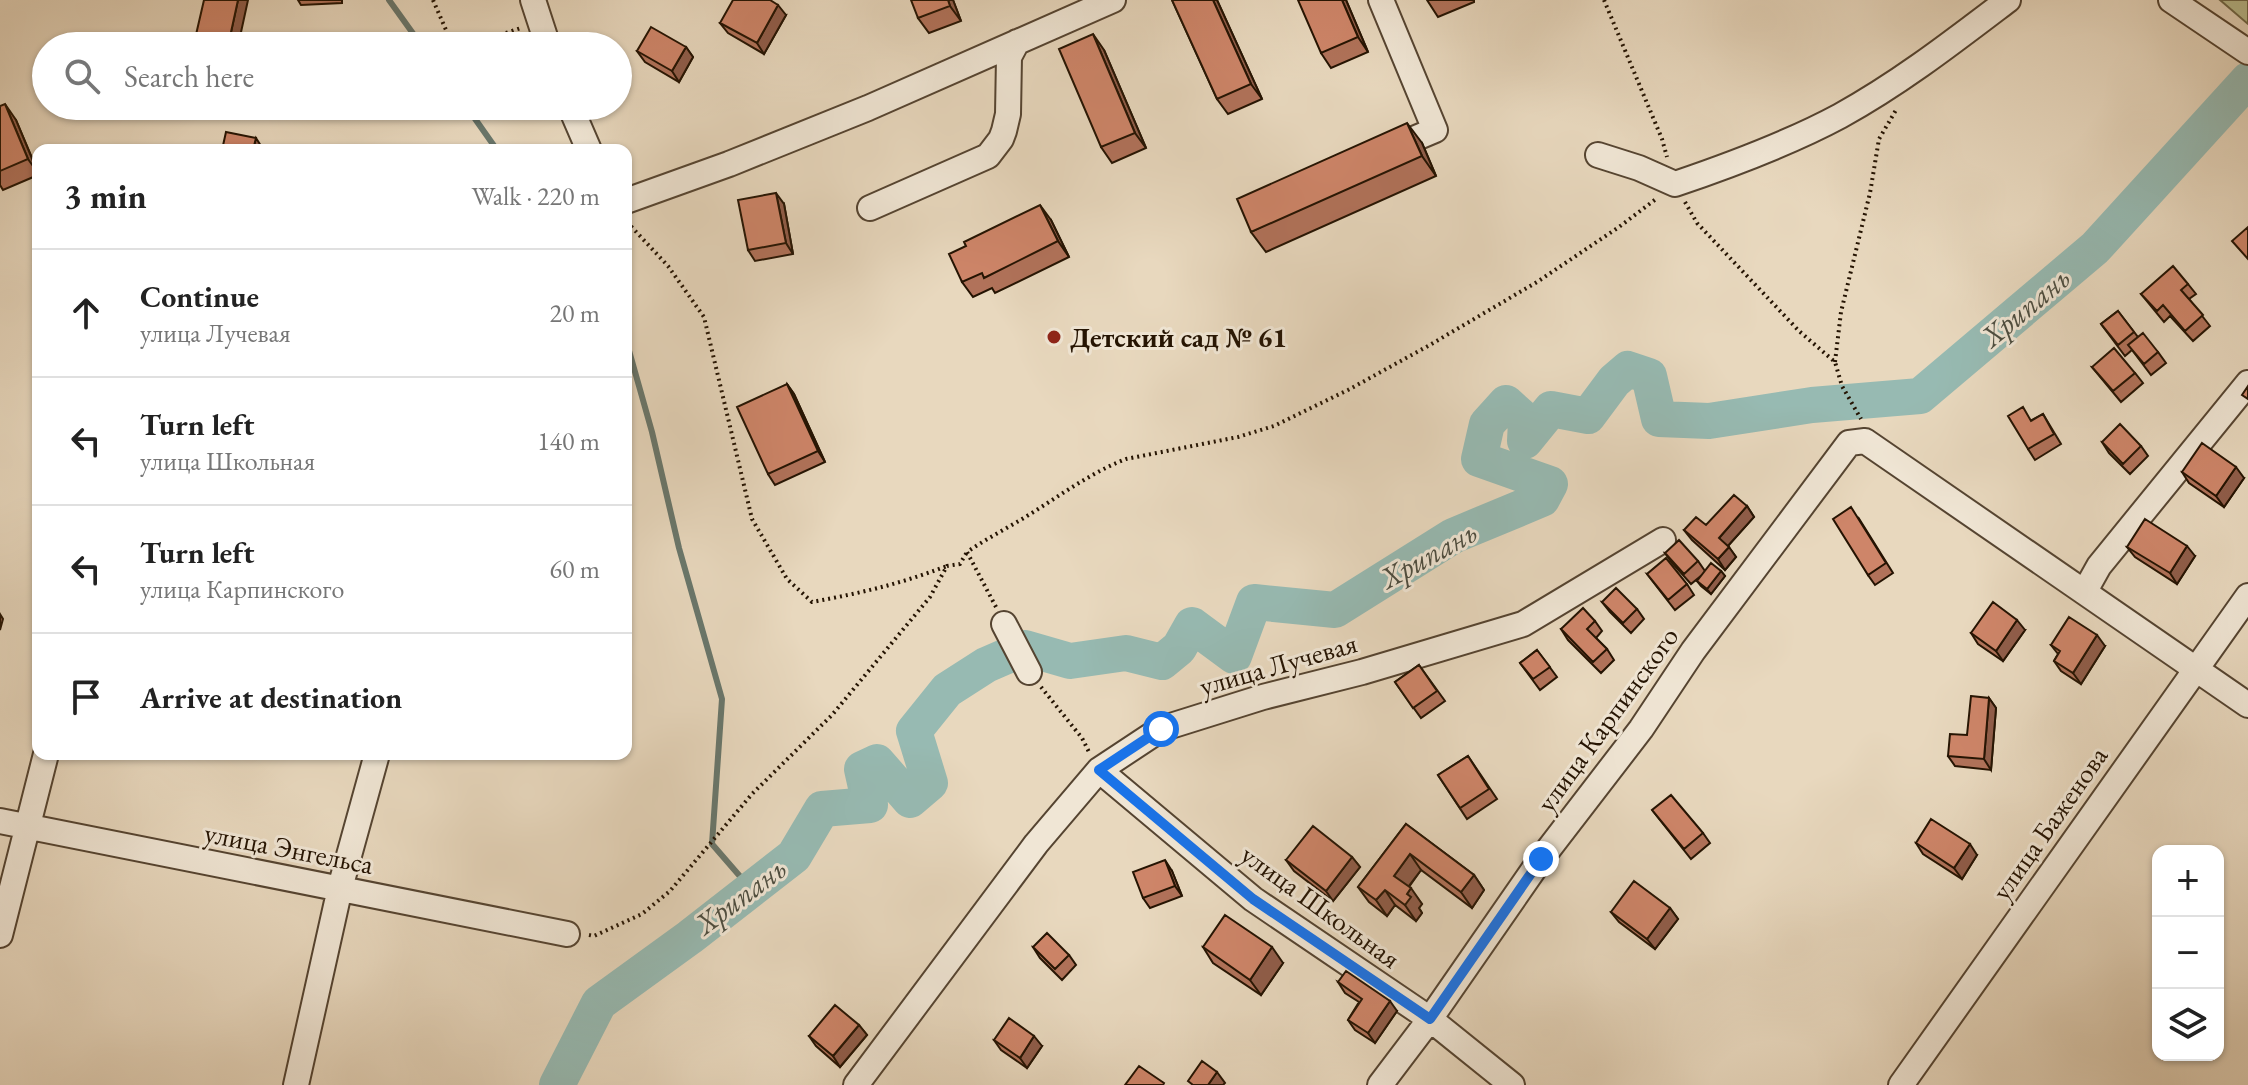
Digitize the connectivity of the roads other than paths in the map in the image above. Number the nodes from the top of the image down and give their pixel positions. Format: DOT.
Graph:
graph roads {
  1 [pos="1113,0"];
  2 [pos="1381,0"];
  3 [pos="2008,0"];
  4 [pos="2171,0"];
  5 [pos="537,10"];
  6 [pos="544,32"];
  7 [pos="1021,40"];
  8 [pos="2248,52"];
  9 [pos="576,120"];
  10 [pos="586,144"];
  11 [pos="1598,155"];
  12 [pos="1367,159"];
  13 [pos="632,199"];
  14 [pos="870,208"];
  15 [pos="2248,383"];
  16 [pos="1663,540"];
  17 [pos="2085,591"];
  18 [pos="2248,596"];
  19 [pos="1004,624"];
  20 [pos="2196,667"];
  21 [pos="1029,672"];
  22 [pos="2248,705"];
  23 [pos="44,760"];
  24 [pos="375,760"];
  25 [pos="1099,770"];
  26 [pos="0,821"];
  27 [pos="26,827"];
  28 [pos="340,888"];
  29 [pos="567,934"];
  30 [pos="0,935"];
  31 [pos="1430,1019"];
  32 [pos="296,1085"];
  33 [pos="856,1085"];
  34 [pos="1380,1085"];
  35 [pos="1512,1085"];
  36 [pos="1901,1085"];
  1 -- 7 [label="street"];
  2 -- 12 [label="street"];
  3 -- 11 [label="street"];
  4 -- 8 [label="street"];
  5 -- 6 [label="street"];
  7 -- 13 [label="street"];
  7 -- 14 [label="street"];
  9 -- 10 [label="street"];
  15 -- 17 [label="street"];
  16 -- 25 [label="street, улица Лучевая"];
  17 -- 20 [label="street"];
  17 -- 31 [label="street, улица Карпинского"];
  18 -- 20 [label="street, улица Баженова"];
  19 -- 21 [label="street"];
  20 -- 22 [label="street"];
  20 -- 36 [label="street, улица Баженова"];
  23 -- 27 [label="street"];
  24 -- 28 [label="street"];
  25 -- 31 [label="street, улица Школьная"];
  25 -- 33 [label="street, улица Лучевая"];
  26 -- 27 [label="street, улица Энгельса"];
  27 -- 28 [label="street, улица Энгельса"];
  27 -- 30 [label="street"];
  28 -- 29 [label="street, улица Энгельса"];
  28 -- 32 [label="street"];
  31 -- 34 [label="street, улица Карпинского"];
  31 -- 35 [label="street, улица Школьная"];
}
